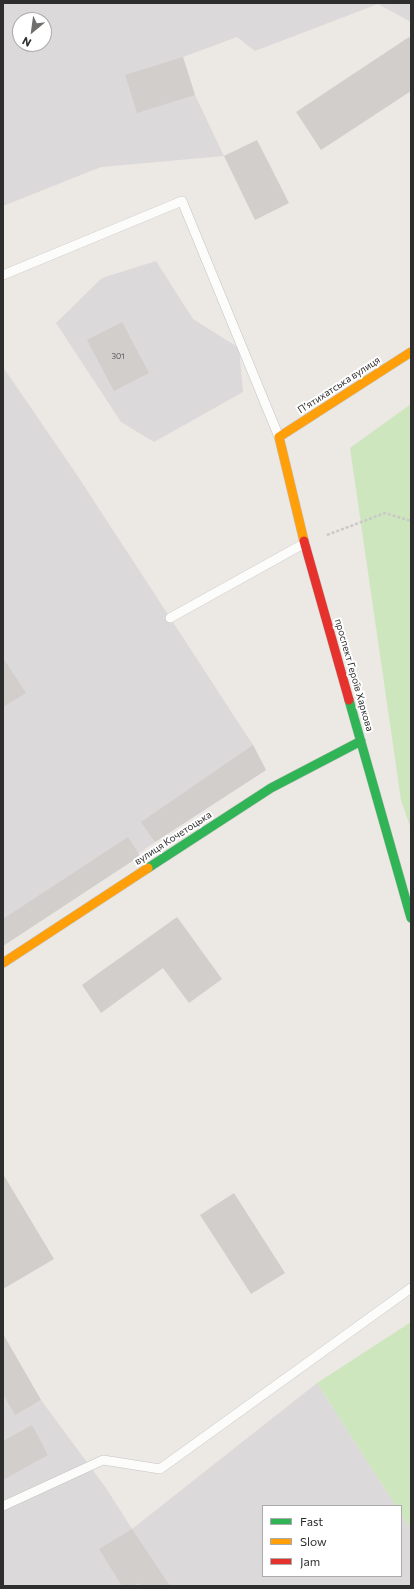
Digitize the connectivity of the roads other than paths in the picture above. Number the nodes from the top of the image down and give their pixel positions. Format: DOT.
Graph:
graph roads {
  1 [pos="3,275"];
  2 [pos="411,352"];
  3 [pos="279,436"];
  4 [pos="305,543"];
  5 [pos="170,618"];
  6 [pos="361,741"];
  7 [pos="411,918"];
  8 [pos="3,963"];
  9 [pos="411,1288"];
  10 [pos="3,1506"];
  1 -- 3 [label="lane"];
  2 -- 3 [label="street, П’ятихатська вулиця"];
  3 -- 4 [label="street, проспект Героїв Харкова"];
  4 -- 5 [label="lane"];
  4 -- 6 [label="street, проспект Героїв Харкова"];
  6 -- 7 [label="street, проспект Героїв Харкова"];
  6 -- 8 [label="street, вулиця Кочетоцька"];
  9 -- 10 [label="lane"];
}
